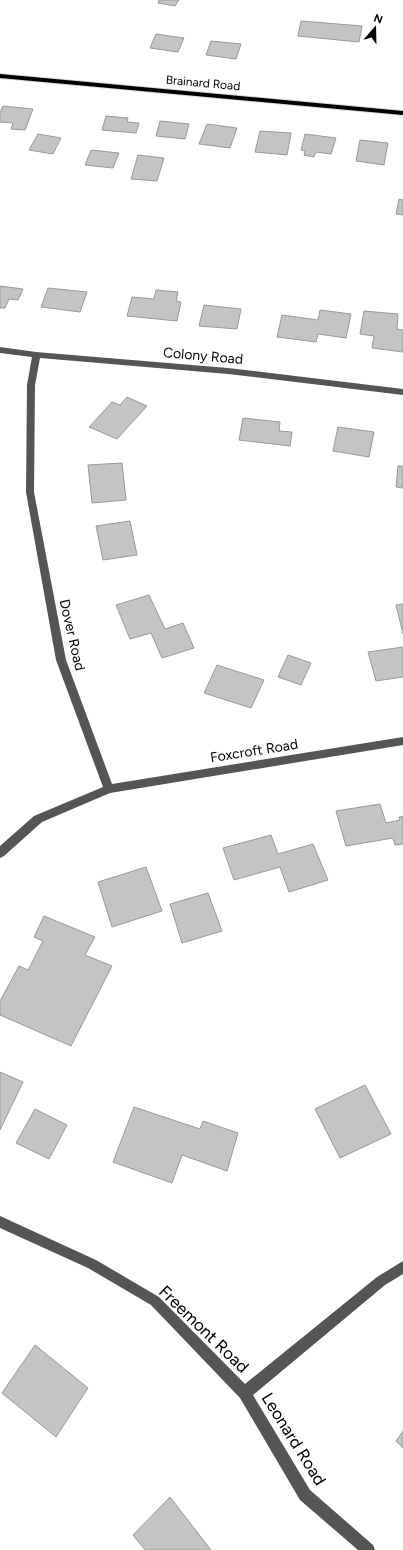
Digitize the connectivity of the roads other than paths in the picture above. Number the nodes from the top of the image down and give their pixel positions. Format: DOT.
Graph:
graph roads {
  1 [pos="0,76"];
  2 [pos="403,113"];
  3 [pos="0,350"];
  4 [pos="36,355"];
  5 [pos="403,392"];
  6 [pos="403,741"];
  7 [pos="108,789"];
  8 [pos="0,853"];
  9 [pos="0,1222"];
  10 [pos="403,1267"];
  11 [pos="245,1393"];
  12 [pos="368,1550"];
  1 -- 2 [label="main road, Brainard Road"];
  3 -- 4 [label="street, Colony Road"];
  4 -- 5 [label="street, Colony Road"];
  4 -- 7 [label="street, Dover Road"];
  6 -- 7 [label="street, Foxcroft Road"];
  7 -- 8 [label="street"];
  9 -- 11 [label="street, Freemont Road"];
  10 -- 11 [label="street, Freemont Road"];
  11 -- 12 [label="street, Leonard Road"];
}
